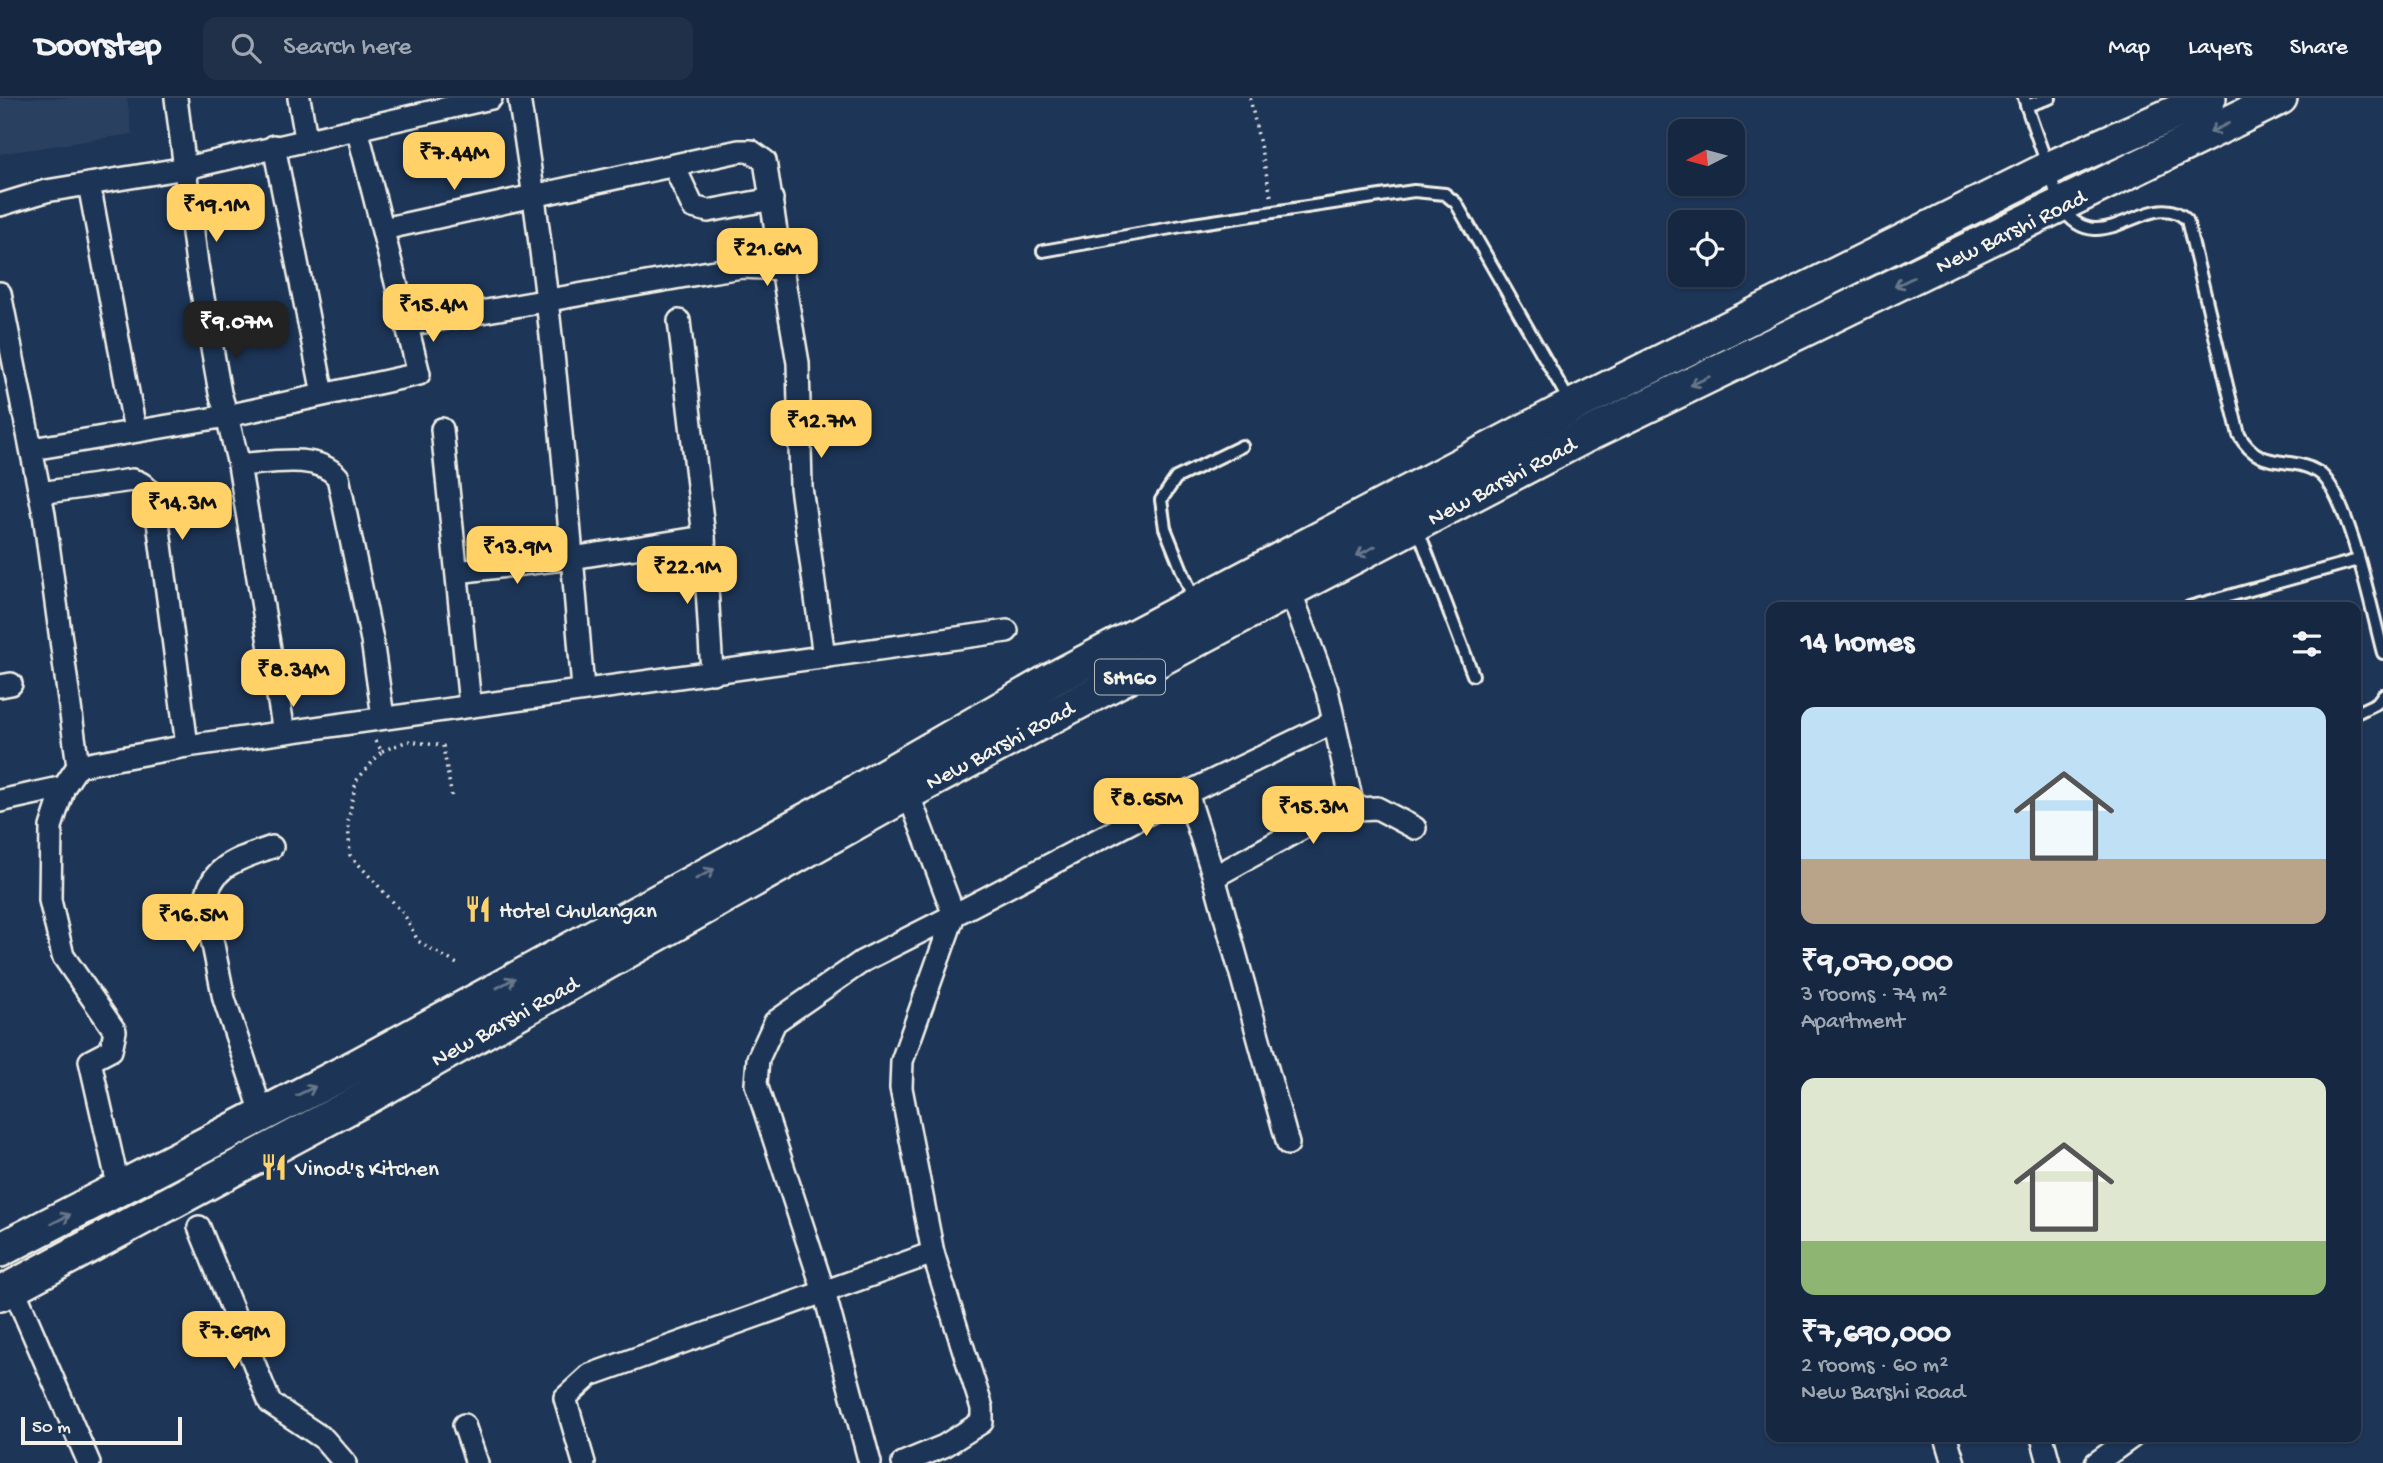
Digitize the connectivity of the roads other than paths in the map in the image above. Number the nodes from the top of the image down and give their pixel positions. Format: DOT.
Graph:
graph roads {
  1 [pos="176,98"];
  2 [pos="299,98"];
  3 [pos="491,98"];
  4 [pos="519,98"];
  5 [pos="2050,98"];
  6 [pos="2209,98"];
  7 [pos="2280,98"];
  8 [pos="2025,102"];
  9 [pos="357,128"];
  10 [pos="306,138"];
  11 [pos="274,146"];
  12 [pos="674,166"];
  13 [pos="186,168"];
  14 [pos="2048,169"];
  15 [pos="89,184"];
  16 [pos="535,195"];
  17 [pos="772,199"];
  18 [pos="0,205"];
  19 [pos="2061,206"];
  20 [pos="383,229"];
  21 [pos="1043,251"];
  22 [pos="782,269"];
  23 [pos="0,296"];
  24 [pos="547,300"];
  25 [pos="679,321"];
  26 [pos="407,325"];
  27 [pos="323,394"];
  28 [pos="1572,407"];
  29 [pos="227,416"];
  30 [pos="442,429"];
  31 [pos="135,430"];
  32 [pos="1242,446"];
  33 [pos="32,449"];
  34 [pos="239,465"];
  35 [pos="40,493"];
  36 [pos="1416,525"];
  37 [pos="704,537"];
  38 [pos="572,558"];
  39 [pos="2358,560"];
  40 [pos="457,572"];
  41 [pos="1290,590"];
  42 [pos="2207,602"];
  43 [pos="1196,606"];
  44 [pos="1007,631"];
  45 [pos="2383,653"];
  46 [pos="824,657"];
  47 [pos="712,673"];
  48 [pos="1474,675"];
  49 [pos="583,689"];
  50 [pos="2383,695"];
  51 [pos="471,705"];
  52 [pos="2361,711"];
  53 [pos="383,717"];
  54 [pos="1334,722"];
  55 [pos="285,732"];
  56 [pos="187,746"];
  57 [pos="78,766"];
  58 [pos="64,787"];
  59 [pos="908,793"];
  60 [pos="1187,793"];
  61 [pos="0,801"];
  62 [pos="1353,807"];
  63 [pos="1415,828"];
  64 [pos="272,847"];
  65 [pos="1214,877"];
  66 [pos="954,915"];
  67 [pos="262,1113"];
  68 [pos="1288,1144"];
  69 [pos="119,1189"];
  70 [pos="198,1227"];
  71 [pos="0,1250"];
  72 [pos="933,1253"];
  73 [pos="6,1291"];
  74 [pos="824,1292"];
  75 [pos="464,1425"];
  76 [pos="1948,1442"];
  77 [pos="2043,1442"];
  78 [pos="2125,1442"];
  79 [pos="89,1463"];
  80 [pos="345,1463"];
  81 [pos="477,1463"];
  82 [pos="584,1463"];
  83 [pos="870,1463"];
  84 [pos="903,1463"];
  85 [pos="1954,1463"];
  86 [pos="2049,1463"];
  87 [pos="2096,1463"];
  1 -- 13 [label="street"];
  2 -- 10 [label="street"];
  3 -- 9 [label="street"];
  4 -- 16 [label="street"];
  5 -- 8 [label="lane"];
  6 -- 14 [label="main road, New Barshi Road / SH160"];
  7 -- 19 [label="main road, New Barshi Road / SH160, one-way"];
  8 -- 14 [label="lane"];
  9 -- 10 [label="street"];
  9 -- 20 [label="street"];
  10 -- 11 [label="street"];
  11 -- 13 [label="street"];
  11 -- 27 [label="street"];
  12 -- 16 [label="street"];
  12 -- 17 [label="street"];
  12 -- 17 [label="street"];
  13 -- 15 [label="street"];
  13 -- 29 [label="street"];
  14 -- 19 [label="lane"];
  14 -- 28 [label="main road, New Barshi Road / SH160"];
  15 -- 18 [label="street"];
  15 -- 31 [label="street"];
  16 -- 20 [label="street"];
  16 -- 24 [label="street"];
  17 -- 22 [label="street"];
  19 -- 36 [label="main road, New Barshi Road / SH160, one-way"];
  19 -- 39 [label="lane"];
  20 -- 26 [label="street"];
  21 -- 28 [label="lane"];
  22 -- 24 [label="street"];
  22 -- 46 [label="street"];
  23 -- 33 [label="street"];
  24 -- 26 [label="street"];
  24 -- 38 [label="street"];
  25 -- 37 [label="street"];
  26 -- 27 [label="street"];
  27 -- 29 [label="street"];
  28 -- 43 [label="main road, New Barshi Road / SH160"];
  29 -- 31 [label="street"];
  29 -- 34 [label="street"];
  30 -- 40 [label="street"];
  31 -- 33 [label="street"];
  32 -- 43 [label="lane"];
  33 -- 35 [label="street"];
  34 -- 53 [label="street"];
  34 -- 55 [label="street"];
  35 -- 56 [label="street"];
  35 -- 57 [label="street"];
  36 -- 41 [label="main road, New Barshi Road / SH160, one-way"];
  36 -- 48 [label="lane"];
  37 -- 38 [label="street"];
  37 -- 47 [label="street"];
  38 -- 40 [label="street"];
  38 -- 49 [label="street"];
  39 -- 42 [label="lane"];
  39 -- 45 [label="lane"];
  40 -- 51 [label="street"];
  41 -- 54 [label="street"];
  41 -- 59 [label="main road, New Barshi Road / SH160"];
  67 -- 43 [label="main road, New Barshi Road / SH160, one-way"];
  44 -- 46 [label="street"];
  46 -- 47 [label="street"];
  47 -- 49 [label="street"];
  49 -- 51 [label="street"];
  50 -- 52 [label="lane"];
  51 -- 53 [label="street"];
  53 -- 55 [label="street"];
  54 -- 60 [label="street"];
  54 -- 62 [label="street"];
  55 -- 56 [label="street"];
  56 -- 57 [label="street"];
  57 -- 58 [label="street"];
  58 -- 61 [label="street"];
  58 -- 69 [label="street"];
  59 -- 66 [label="street"];
  59 -- 73 [label="main road, New Barshi Road / SH160"];
  60 -- 65 [label="street"];
  60 -- 66 [label="street"];
  62 -- 63 [label="street"];
  62 -- 65 [label="street"];
  64 -- 67 [label="street"];
  65 -- 68 [label="street"];
  66 -- 72 [label="street"];
  66 -- 74 [label="street"];
  67 -- 69 [label="main road, New Barshi Road / SH160"];
  71 -- 69 [label="main road, New Barshi Road / SH160, one-way"];
  70 -- 80 [label="street"];
  72 -- 74 [label="street"];
  72 -- 84 [label="street"];
  73 -- 79 [label="street"];
  74 -- 82 [label="street"];
  74 -- 83 [label="street"];
  75 -- 81 [label="street"];
  76 -- 85 [label="street"];
  77 -- 86 [label="street"];
  78 -- 87 [label="street"];
}
